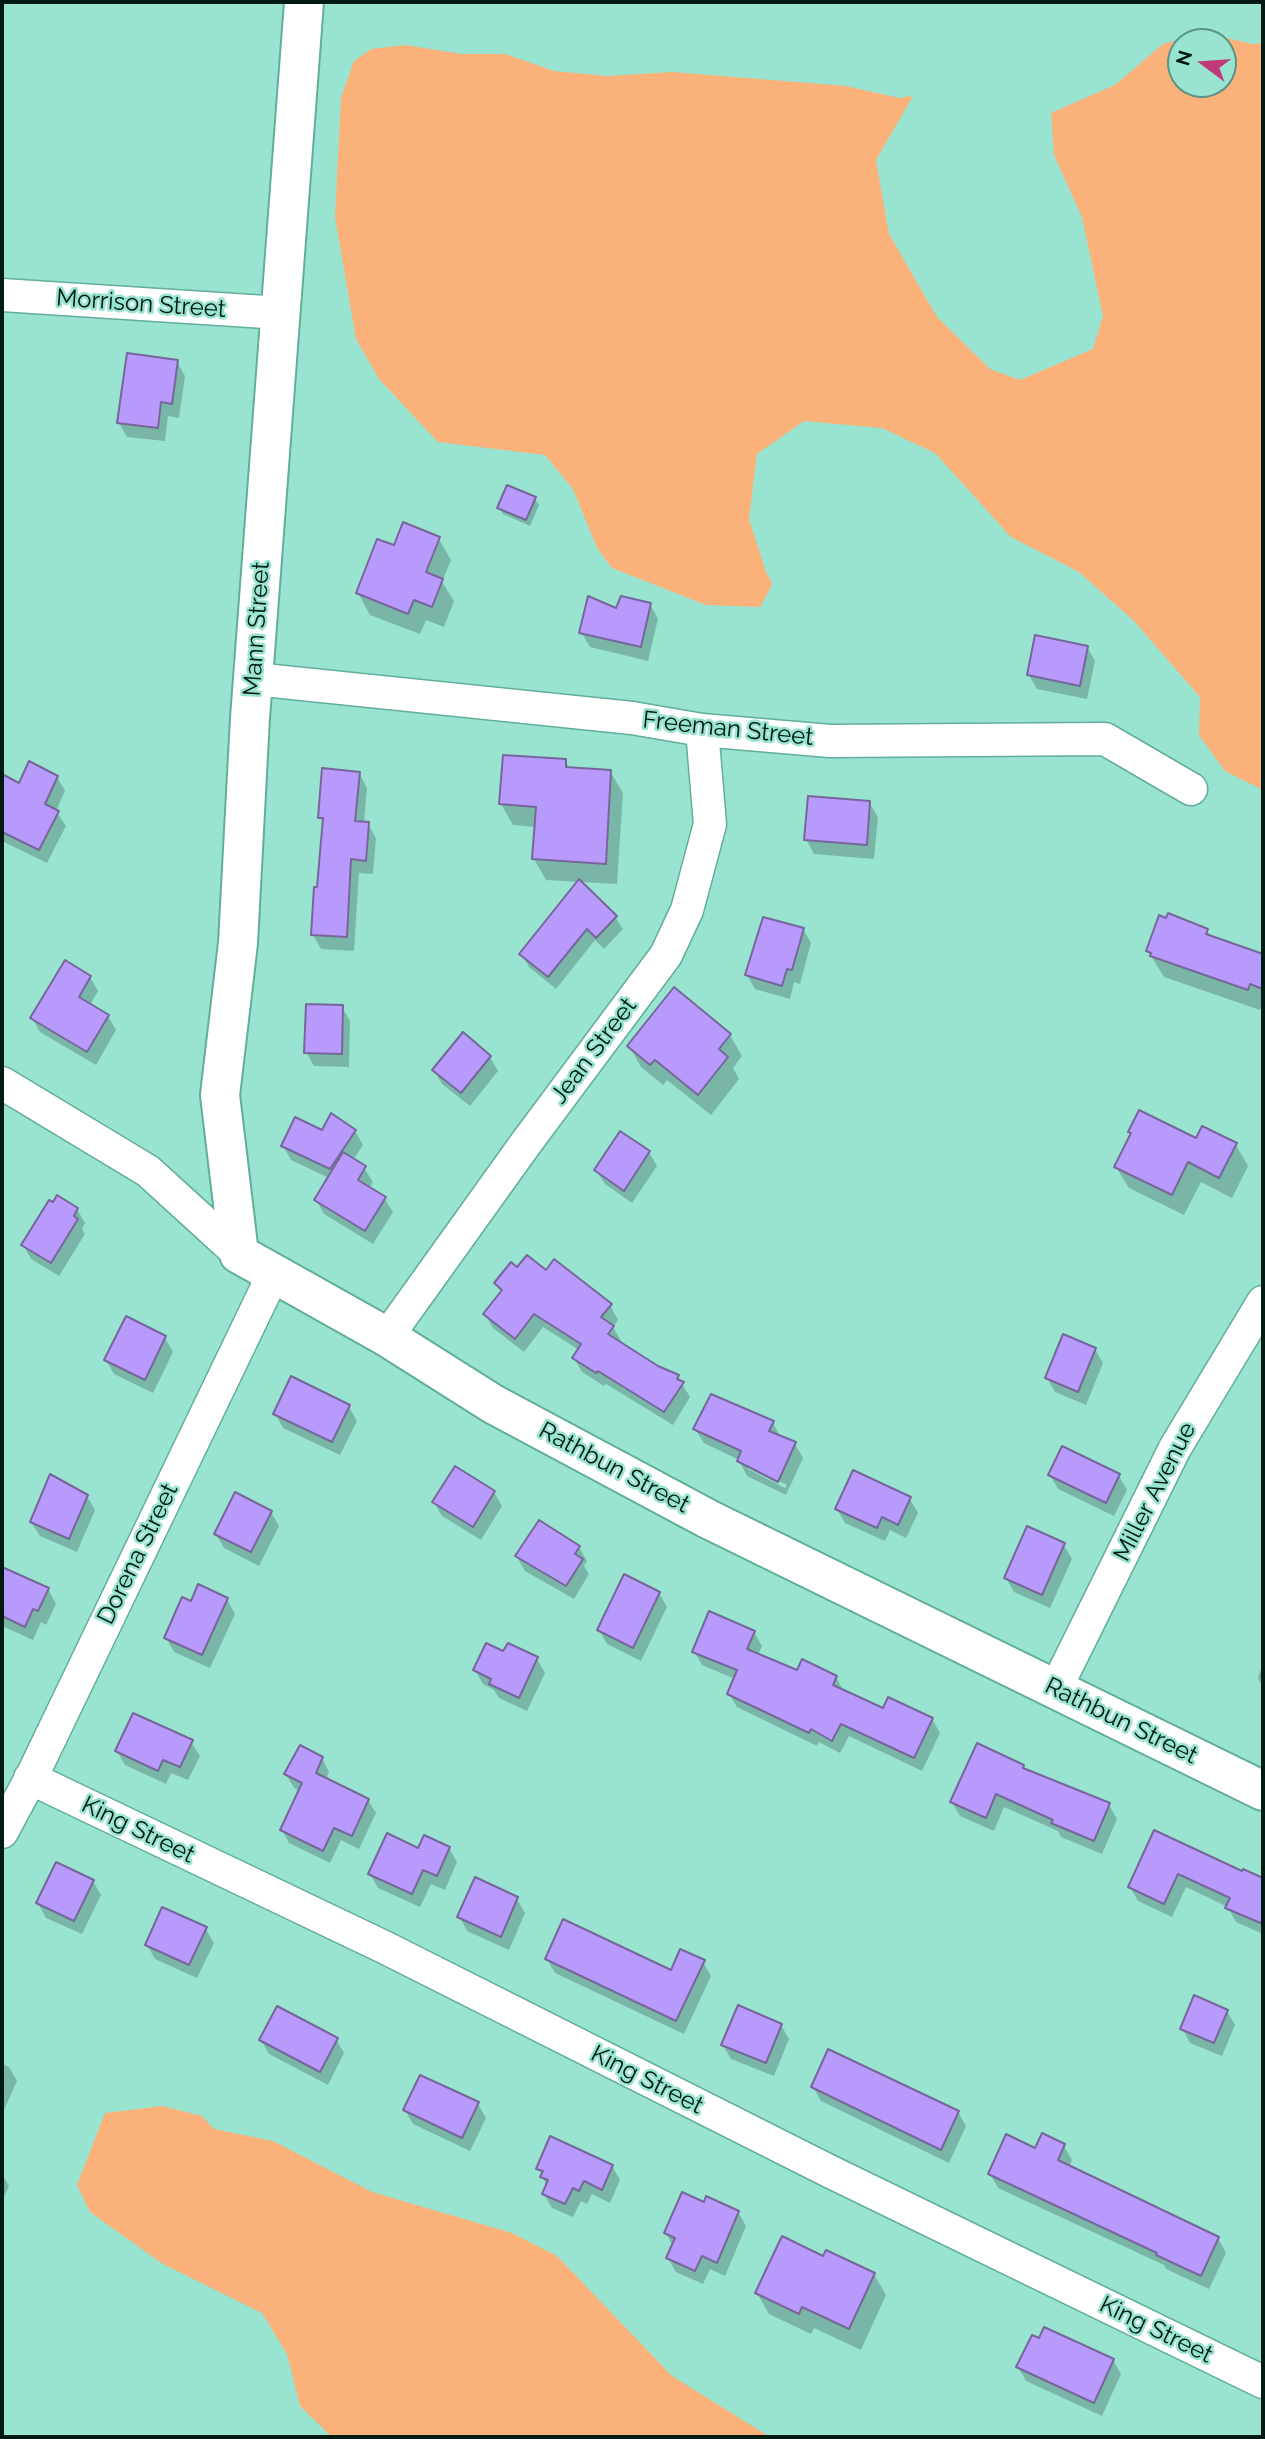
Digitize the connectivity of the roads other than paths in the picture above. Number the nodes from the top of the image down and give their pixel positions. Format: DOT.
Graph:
graph roads {
  1 [pos="304,2"];
  2 [pos="2,295"];
  3 [pos="281,313"];
  4 [pos="254,679"];
  5 [pos="702,730"];
  6 [pos="1191,789"];
  7 [pos="2,1083"];
  8 [pos="239,1254"];
  9 [pos="273,1275"];
  10 [pos="1263,1302"];
  11 [pos="387,1337"];
  12 [pos="1056,1688"];
  13 [pos="30,1778"];
  14 [pos="1263,1791"];
  15 [pos="2,1832"];
  16 [pos="1263,2382"];
  1 -- 3 [label="street, Mann Street"];
  2 -- 3 [label="street, Morrison Street"];
  3 -- 4 [label="street, Mann Street"];
  4 -- 5 [label="street, Freeman Street"];
  4 -- 8 [label="street, Mann Street"];
  5 -- 6 [label="street, Freeman Street"];
  5 -- 11 [label="street, Jean Street"];
  7 -- 8 [label="street, Rathbun Street"];
  8 -- 9 [label="street, Rathbun Street"];
  9 -- 11 [label="street, Rathbun Street"];
  9 -- 13 [label="street, Dorena Street"];
  10 -- 12 [label="street, Miller Avenue"];
  11 -- 12 [label="street, Rathbun Street"];
  12 -- 14 [label="street, Rathbun Street"];
  13 -- 15 [label="street, Dorena Street"];
  13 -- 16 [label="street, King Street"];
}
